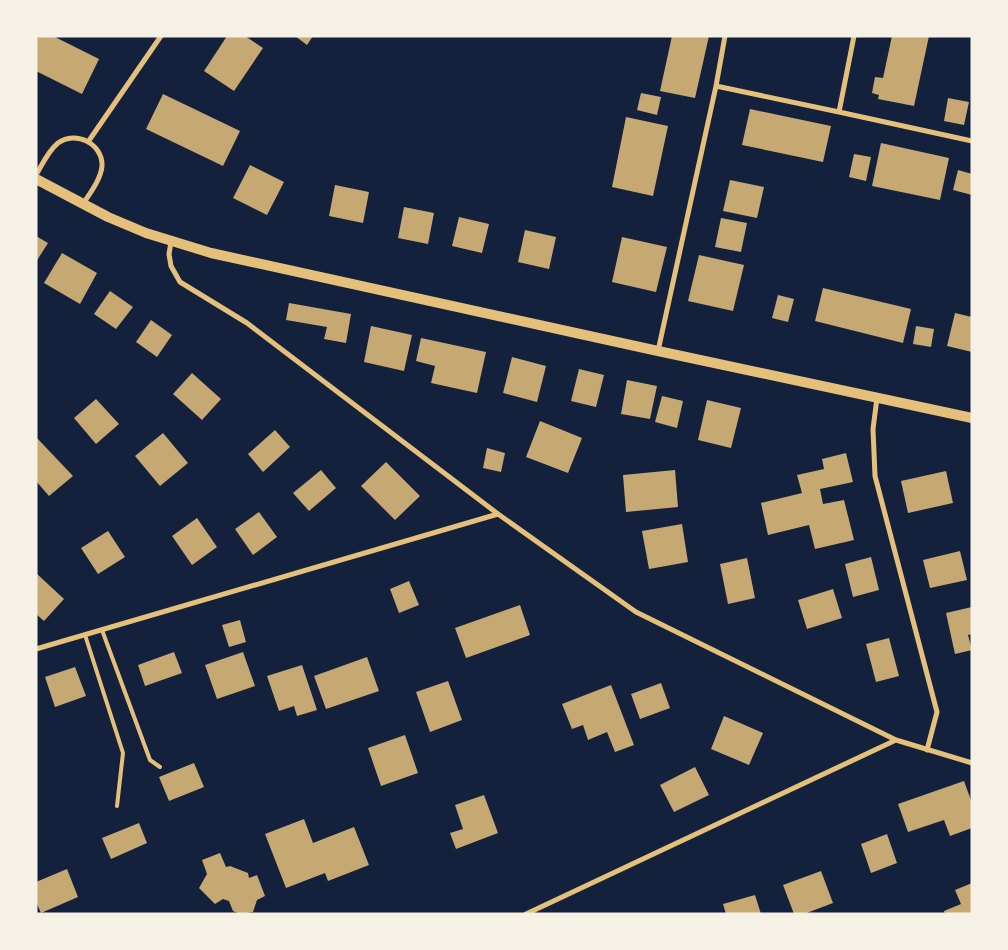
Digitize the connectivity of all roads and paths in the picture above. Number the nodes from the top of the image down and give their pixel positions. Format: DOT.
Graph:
graph roads {
  1 [pos="161,36"];
  2 [pos="725,36"];
  3 [pos="854,36"];
  4 [pos="716,86"];
  5 [pos="839,112"];
  6 [pos="972,141"];
  7 [pos="88,142"];
  8 [pos="36,175"];
  9 [pos="36,179"];
  10 [pos="83,205"];
  11 [pos="171,242"];
  12 [pos="658,351"];
  13 [pos="877,397"];
  14 [pos="972,418"];
  15 [pos="498,514"];
  16 [pos="102,630"];
  17 [pos="85,635"];
  18 [pos="36,649"];
  19 [pos="896,740"];
  20 [pos="928,750"];
  21 [pos="972,763"];
  22 [pos="160,767"];
  23 [pos="117,806"];
  24 [pos="526,914"];
  1 -- 7 [label="street"];
  2 -- 4 [label="street"];
  3 -- 5 [label="street"];
  4 -- 5 [label="street"];
  4 -- 12 [label="street"];
  5 -- 6 [label="street"];
  7 -- 8 [label="street"];
  7 -- 10 [label="street"];
  9 -- 10 [label="main road"];
  10 -- 11 [label="main road"];
  11 -- 12 [label="main road"];
  11 -- 15 [label="street"];
  12 -- 13 [label="main road"];
  13 -- 14 [label="main road"];
  13 -- 20 [label="street"];
  15 -- 16 [label="street"];
  15 -- 19 [label="street"];
  16 -- 17 [label="street"];
  16 -- 22 [label="lane"];
  17 -- 18 [label="street"];
  17 -- 23 [label="lane"];
  19 -- 20 [label="street"];
  19 -- 24 [label="street"];
  20 -- 21 [label="street"];
}
